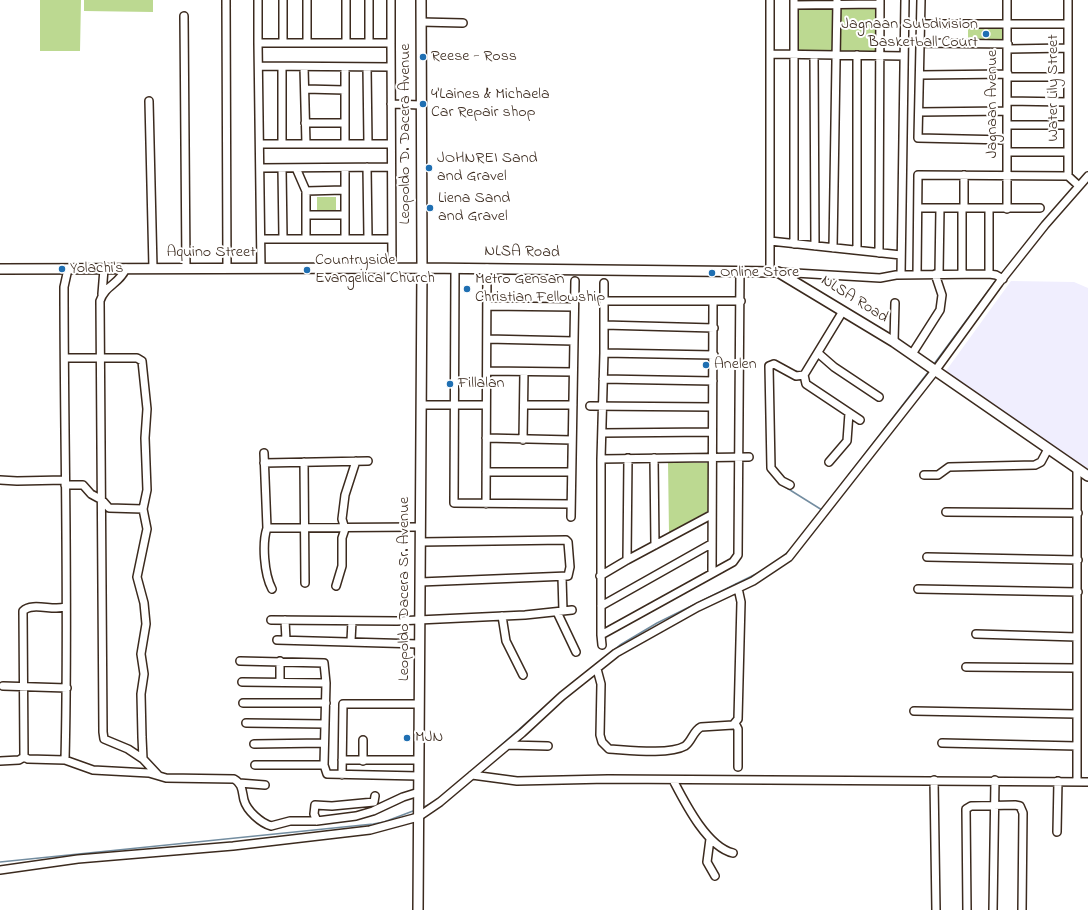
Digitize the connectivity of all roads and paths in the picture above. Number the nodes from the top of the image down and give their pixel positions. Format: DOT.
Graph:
graph roads {
  1 [pos="224,0"];
  2 [pos="258,0"];
  3 [pos="283,0"];
  4 [pos="307,0"];
  5 [pos="346,0"];
  6 [pos="369,0"];
  7 [pos="391,0"];
  8 [pos="421,0"];
  9 [pos="770,0"];
  10 [pos="905,0"];
  11 [pos="921,0"];
  12 [pos="1007,0"];
  13 [pos="1068,0"];
  14 [pos="794,2"];
  15 [pos="814,2"];
  16 [pos="837,2"];
  17 [pos="859,2"];
  18 [pos="880,2"];
  19 [pos="184,16"];
  20 [pos="421,22"];
  21 [pos="462,23"];
  22 [pos="921,24"];
  23 [pos="1068,24"];
  24 [pos="1008,25"];
  25 [pos="258,43"];
  26 [pos="283,43"];
  27 [pos="307,43"];
  28 [pos="346,43"];
  29 [pos="369,43"];
  30 [pos="391,43"];
  31 [pos="921,43"];
  32 [pos="1008,46"];
  33 [pos="1067,48"];
  34 [pos="770,54"];
  35 [pos="794,54"];
  36 [pos="814,55"];
  37 [pos="836,55"];
  38 [pos="857,55"];
  39 [pos="880,55"];
  40 [pos="904,56"];
  41 [pos="259,66"];
  42 [pos="345,66"];
  43 [pos="282,67"];
  44 [pos="304,67"];
  45 [pos="367,67"];
  46 [pos="391,67"];
  47 [pos="920,75"];
  48 [pos="1008,76"];
  49 [pos="1068,77"];
  50 [pos="305,90"];
  51 [pos="345,90"];
  52 [pos="149,101"];
  53 [pos="1007,101"];
  54 [pos="1068,102"];
  55 [pos="391,104"];
  56 [pos="421,105"];
  57 [pos="1007,111"];
  58 [pos="919,112"];
  59 [pos="305,122"];
  60 [pos="345,123"];
  61 [pos="1007,124"];
  62 [pos="1068,125"];
  63 [pos="1007,140"];
  64 [pos="260,144"];
  65 [pos="282,144"];
  66 [pos="306,144"];
  67 [pos="345,144"];
  68 [pos="368,144"];
  69 [pos="391,144"];
  70 [pos="1007,152"];
  71 [pos="1068,152"];
  72 [pos="367,167"];
  73 [pos="391,167"];
  74 [pos="260,168"];
  75 [pos="282,168"];
  76 [pos="296,168"];
  77 [pos="345,168"];
  78 [pos="964,175"];
  79 [pos="1007,176"];
  80 [pos="1068,176"];
  81 [pos="1088,176"];
  82 [pos="1079,186"];
  83 [pos="344,190"];
  84 [pos="306,191"];
  85 [pos="918,208"];
  86 [pos="940,208"];
  87 [pos="963,208"];
  88 [pos="989,208"];
  89 [pos="1040,208"];
  90 [pos="1007,209"];
  91 [pos="306,215"];
  92 [pos="345,215"];
  93 [pos="283,238"];
  94 [pos="306,238"];
  95 [pos="345,238"];
  96 [pos="368,238"];
  97 [pos="261,239"];
  98 [pos="391,239"];
  99 [pos="770,241"];
  100 [pos="794,244"];
  101 [pos="815,246"];
  102 [pos="833,248"];
  103 [pos="857,250"];
  104 [pos="879,253"];
  105 [pos="901,255"];
  106 [pos="126,268"];
  107 [pos="153,268"];
  108 [pos="186,268"];
  109 [pos="227,268"];
  110 [pos="261,268"];
  111 [pos="392,268"];
  112 [pos="422,268"];
  113 [pos="455,268"];
  114 [pos="487,268"];
  115 [pos="0,269"];
  116 [pos="68,269"];
  117 [pos="104,269"];
  118 [pos="740,270"];
  119 [pos="774,271"];
  120 [pos="937,274"];
  121 [pos="962,274"];
  122 [pos="901,275"];
  123 [pos="917,275"];
  124 [pos="997,276"];
  125 [pos="574,281"];
  126 [pos="604,283"];
  127 [pos="102,294"];
  128 [pos="604,301"];
  129 [pos="741,301"];
  130 [pos="713,302"];
  131 [pos="895,303"];
  132 [pos="487,306"];
  133 [pos="574,307"];
  134 [pos="843,311"];
  135 [pos="604,325"];
  136 [pos="714,328"];
  137 [pos="487,339"];
  138 [pos="574,341"];
  139 [pos="894,342"];
  140 [pos="604,353"];
  141 [pos="818,353"];
  142 [pos="912,354"];
  143 [pos="714,355"];
  144 [pos="66,358"];
  145 [pos="101,358"];
  146 [pos="932,369"];
  147 [pos="486,371"];
  148 [pos="524,372"];
  149 [pos="573,372"];
  150 [pos="804,375"];
  151 [pos="603,379"];
  152 [pos="713,381"];
  153 [pos="879,397"];
  154 [pos="421,405"];
  155 [pos="454,405"];
  156 [pos="486,405"];
  157 [pos="524,405"];
  158 [pos="572,405"];
  159 [pos="590,406"];
  160 [pos="601,406"];
  161 [pos="712,407"];
  162 [pos="849,413"];
  163 [pos="860,420"];
  164 [pos="712,432"];
  165 [pos="602,433"];
  166 [pos="486,438"];
  167 [pos="524,440"];
  168 [pos="572,440"];
  169 [pos="1048,449"];
  170 [pos="264,453"];
  171 [pos="749,457"];
  172 [pos="628,458"];
  173 [pos="654,458"];
  174 [pos="712,458"];
  175 [pos="739,458"];
  176 [pos="601,459"];
  177 [pos="356,461"];
  178 [pos="368,461"];
  179 [pos="304,462"];
  180 [pos="830,462"];
  181 [pos="264,463"];
  182 [pos="1077,469"];
  183 [pos="486,472"];
  184 [pos="572,472"];
  185 [pos="924,475"];
  186 [pos="1088,476"];
  187 [pos="0,480"];
  188 [pos="65,482"];
  189 [pos="790,485"];
  190 [pos="102,500"];
  191 [pos="486,504"];
  192 [pos="571,504"];
  193 [pos="143,509"];
  194 [pos="946,512"];
  195 [pos="1078,514"];
  196 [pos="711,515"];
  197 [pos="571,517"];
  198 [pos="305,527"];
  199 [pos="420,527"];
  200 [pos="267,528"];
  201 [pos="345,528"];
  202 [pos="420,542"];
  203 [pos="711,544"];
  204 [pos="655,545"];
  205 [pos="927,557"];
  206 [pos="627,560"];
  207 [pos="1078,560"];
  208 [pos="712,573"];
  209 [pos="600,576"];
  210 [pos="562,577"];
  211 [pos="420,582"];
  212 [pos="305,583"];
  213 [pos="336,586"];
  214 [pos="738,588"];
  215 [pos="272,589"];
  216 [pos="918,590"];
  217 [pos="1078,592"];
  218 [pos="601,606"];
  219 [pos="66,607"];
  220 [pos="572,610"];
  221 [pos="560,611"];
  222 [pos="502,616"];
  223 [pos="271,620"];
  224 [pos="285,620"];
  225 [pos="420,620"];
  226 [pos="352,621"];
  227 [pos="976,634"];
  228 [pos="601,635"];
  229 [pos="1077,637"];
  230 [pos="277,640"];
  231 [pos="286,640"];
  232 [pos="351,641"];
  233 [pos="420,644"];
  234 [pos="602,645"];
  235 [pos="576,652"];
  236 [pos="240,661"];
  237 [pos="280,661"];
  238 [pos="966,667"];
  239 [pos="1076,668"];
  240 [pos="597,669"];
  241 [pos="523,674"];
  242 [pos="242,682"];
  243 [pos="280,682"];
  244 [pos="326,683"];
  245 [pos="3,686"];
  246 [pos="23,688"];
  247 [pos="67,688"];
  248 [pos="243,703"];
  249 [pos="326,703"];
  250 [pos="419,704"];
  251 [pos="914,712"];
  252 [pos="1077,714"];
  253 [pos="246,723"];
  254 [pos="735,723"];
  255 [pos="325,724"];
  256 [pos="362,740"];
  257 [pos="324,743"];
  258 [pos="942,743"];
  259 [pos="254,744"];
  260 [pos="508,745"];
  261 [pos="548,746"];
  262 [pos="1076,746"];
  263 [pos="24,757"];
  264 [pos="143,759"];
  265 [pos="65,760"];
  266 [pos="342,760"];
  267 [pos="419,760"];
  268 [pos="0,761"];
  269 [pos="363,761"];
  270 [pos="255,765"];
  271 [pos="324,765"];
  272 [pos="738,767"];
  273 [pos="158,775"];
  274 [pos="342,775"];
  275 [pos="472,775"];
  276 [pos="419,776"];
  277 [pos="673,780"];
  278 [pos="934,780"];
  279 [pos="995,780"];
  280 [pos="1058,781"];
  281 [pos="1077,781"];
  282 [pos="1088,782"];
  283 [pos="239,783"];
  284 [pos="265,785"];
  285 [pos="419,792"];
  286 [pos="375,796"];
  287 [pos="994,805"];
  288 [pos="418,816"];
  289 [pos="317,821"];
  290 [pos="1057,832"];
  291 [pos="710,839"];
  292 [pos="733,853"];
  293 [pos="0,870"];
  294 [pos="715,876"];
  295 [pos="418,910"];
  296 [pos="936,910"];
  297 [pos="967,910"];
  298 [pos="993,910"];
  299 [pos="1022,910"];
  1 -- 109 [label="street"];
  2 -- 25 [label="street"];
  3 -- 26 [label="street"];
  4 -- 27 [label="street"];
  5 -- 28 [label="street"];
  6 -- 29 [label="street"];
  7 -- 30 [label="street"];
  8 -- 20 [label="main road, Leopoldo D. Dacera Avenue"];
  9 -- 34 [label="street"];
  10 -- 40 [label="street"];
  11 -- 22 [label="street"];
  12 -- 24 [label="street, Jagnaan Avenue"];
  13 -- 23 [label="street, Water Lily Street"];
  14 -- 15 [label="street"];
  14 -- 35 [label="street"];
  15 -- 16 [label="street"];
  16 -- 17 [label="street"];
  16 -- 37 [label="street"];
  17 -- 18 [label="street"];
  18 -- 39 [label="street"];
  19 -- 108 [label="street"];
  20 -- 21 [label="street"];
  20 -- 56 [label="main road, Leopoldo D. Dacera Avenue"];
  22 -- 24 [label="street"];
  22 -- 31 [label="street"];
  23 -- 24 [label="street"];
  23 -- 33 [label="street, Water Lily Street"];
  24 -- 32 [label="street, Jagnaan Avenue"];
  25 -- 26 [label="street"];
  25 -- 41 [label="street"];
  26 -- 27 [label="street"];
  27 -- 28 [label="street"];
  28 -- 29 [label="street"];
  29 -- 30 [label="street"];
  30 -- 46 [label="street"];
  31 -- 32 [label="street"];
  31 -- 47 [label="street"];
  32 -- 33 [label="street"];
  32 -- 48 [label="street, Jagnaan Avenue"];
  33 -- 49 [label="street, Water Lily Street"];
  34 -- 35 [label="street"];
  34 -- 99 [label="street"];
  35 -- 36 [label="street"];
  35 -- 100 [label="street"];
  36 -- 37 [label="street"];
  36 -- 101 [label="street"];
  37 -- 38 [label="street"];
  37 -- 102 [label="street"];
  38 -- 39 [label="street"];
  38 -- 103 [label="street"];
  39 -- 40 [label="street"];
  39 -- 104 [label="street"];
  40 -- 105 [label="street"];
  41 -- 43 [label="street"];
  41 -- 64 [label="street"];
  42 -- 44 [label="street"];
  42 -- 45 [label="street"];
  42 -- 51 [label="street"];
  43 -- 44 [label="street"];
  43 -- 65 [label="street"];
  44 -- 50 [label="street"];
  45 -- 46 [label="street"];
  45 -- 68 [label="street"];
  46 -- 55 [label="street"];
  47 -- 48 [label="street"];
  47 -- 58 [label="street"];
  48 -- 49 [label="street"];
  48 -- 53 [label="street, Jagnaan Avenue"];
  49 -- 54 [label="street, Water Lily Street"];
  50 -- 51 [label="street"];
  50 -- 59 [label="street"];
  51 -- 60 [label="street"];
  52 -- 107 [label="street"];
  53 -- 54 [label="street"];
  53 -- 57 [label="street, Jagnaan Avenue"];
  54 -- 62 [label="street, Water Lily Street"];
  55 -- 56 [label="street"];
  55 -- 69 [label="street"];
  56 -- 112 [label="main road, Leopoldo D. Dacera Avenue"];
  57 -- 58 [label="street"];
  57 -- 61 [label="street, Jagnaan Avenue"];
  58 -- 63 [label="street"];
  59 -- 60 [label="street"];
  59 -- 66 [label="street"];
  60 -- 67 [label="street"];
  61 -- 62 [label="street"];
  61 -- 63 [label="street, Jagnaan Avenue"];
  62 -- 71 [label="street, Water Lily Street"];
  63 -- 70 [label="street, Jagnaan Avenue"];
  64 -- 65 [label="street"];
  64 -- 74 [label="street"];
  65 -- 66 [label="street"];
  66 -- 67 [label="street"];
  67 -- 68 [label="street"];
  68 -- 69 [label="street"];
  69 -- 73 [label="street"];
  70 -- 71 [label="street"];
  70 -- 79 [label="street, Jagnaan Avenue"];
  71 -- 80 [label="street, Water Lily Street"];
  72 -- 73 [label="street"];
  72 -- 77 [label="street"];
  72 -- 96 [label="street"];
  73 -- 98 [label="street"];
  74 -- 75 [label="street"];
  74 -- 97 [label="street"];
  75 -- 76 [label="street"];
  75 -- 93 [label="street"];
  76 -- 77 [label="street"];
  76 -- 84 [label="street"];
  77 -- 83 [label="street"];
  78 -- 79 [label="street"];
  78 -- 85 [label="street"];
  78 -- 87 [label="street"];
  79 -- 80 [label="street"];
  79 -- 90 [label="street, Jagnaan Avenue"];
  80 -- 82 [label="street"];
  81 -- 82 [label="street"];
  82 -- 124 [label="street"];
  83 -- 84 [label="street"];
  83 -- 92 [label="street"];
  84 -- 91 [label="street"];
  85 -- 86 [label="street"];
  85 -- 123 [label="street"];
  86 -- 87 [label="street"];
  86 -- 120 [label="street"];
  87 -- 88 [label="street"];
  87 -- 121 [label="street"];
  88 -- 90 [label="street"];
  88 -- 124 [label="street"];
  89 -- 90 [label="street"];
  91 -- 92 [label="street"];
  91 -- 94 [label="street"];
  92 -- 95 [label="street"];
  93 -- 94 [label="street"];
  93 -- 97 [label="street"];
  94 -- 95 [label="street"];
  95 -- 96 [label="street"];
  96 -- 98 [label="street"];
  97 -- 110 [label="street"];
  98 -- 111 [label="street"];
  99 -- 100 [label="street"];
  99 -- 119 [label="street"];
  100 -- 101 [label="street"];
  101 -- 102 [label="street"];
  102 -- 103 [label="street"];
  103 -- 104 [label="street"];
  104 -- 105 [label="street"];
  105 -- 122 [label="street"];
  106 -- 107 [label="main road, Aquino Street"];
  106 -- 117 [label="main road, Aquino Street"];
  106 -- 127 [label="street"];
  107 -- 108 [label="main road, Aquino Street"];
  108 -- 109 [label="main road, Aquino Street"];
  109 -- 110 [label="main road, Aquino Street"];
  110 -- 111 [label="main road, Aquino Street"];
  111 -- 112 [label="main road, Aquino Street"];
  112 -- 113 [label="main road, NLSA Road"];
  112 -- 154 [label="main road, Leopoldo Dacera Sr. Avenue"];
  113 -- 114 [label="main road, NLSA Road"];
  113 -- 155 [label="street"];
  114 -- 118 [label="main road, NLSA Road"];
  114 -- 132 [label="street"];
  115 -- 116 [label="main road, Aquino Street"];
  116 -- 117 [label="main road, Aquino Street"];
  116 -- 144 [label="street"];
  117 -- 127 [label="street"];
  118 -- 119 [label="main road, NLSA Road"];
  118 -- 129 [label="street"];
  119 -- 122 [label="street"];
  119 -- 134 [label="main road, NLSA Road"];
  120 -- 121 [label="street"];
  120 -- 123 [label="street"];
  120 -- 142 [label="street"];
  121 -- 124 [label="street"];
  122 -- 123 [label="street"];
  124 -- 146 [label="street"];
  125 -- 133 [label="street"];
  126 -- 128 [label="street"];
  127 -- 145 [label="street"];
  128 -- 130 [label="street"];
  128 -- 135 [label="street"];
  129 -- 130 [label="street"];
  129 -- 175 [label="street"];
  130 -- 136 [label="street"];
  131 -- 139 [label="street"];
  132 -- 133 [label="street"];
  132 -- 137 [label="street"];
  133 -- 138 [label="street"];
  134 -- 139 [label="main road, NLSA Road"];
  134 -- 141 [label="street"];
  135 -- 136 [label="street"];
  135 -- 140 [label="street"];
  136 -- 143 [label="street"];
  137 -- 138 [label="street"];
  137 -- 147 [label="street"];
  138 -- 149 [label="street"];
  139 -- 142 [label="main road, NLSA Road"];
  140 -- 143 [label="street"];
  140 -- 151 [label="street"];
  141 -- 150 [label="street"];
  141 -- 153 [label="street"];
  142 -- 146 [label="main road, NLSA Road"];
  143 -- 152 [label="street"];
  144 -- 145 [label="street"];
  144 -- 188 [label="street"];
  145 -- 190 [label="street"];
  145 -- 193 [label="street"];
  146 -- 169 [label="main road, NLSA Road"];
  146 -- 214 [label="street"];
  147 -- 148 [label="street"];
  147 -- 156 [label="street"];
  148 -- 149 [label="street"];
  148 -- 157 [label="street"];
  149 -- 158 [label="street"];
  150 -- 162 [label="street"];
  150 -- 189 [label="street"];
  151 -- 152 [label="street"];
  151 -- 160 [label="street"];
  152 -- 161 [label="street"];
  154 -- 155 [label="street"];
  154 -- 199 [label="main road, Leopoldo Dacera Sr. Avenue"];
  155 -- 156 [label="street"];
  155 -- 191 [label="street"];
  156 -- 166 [label="street"];
  157 -- 158 [label="street"];
  157 -- 167 [label="street"];
  158 -- 168 [label="street"];
  159 -- 160 [label="street"];
  160 -- 161 [label="street"];
  160 -- 165 [label="street"];
  161 -- 164 [label="street"];
  162 -- 163 [label="street"];
  162 -- 180 [label="street"];
  164 -- 165 [label="street"];
  164 -- 174 [label="street"];
  165 -- 176 [label="street"];
  166 -- 167 [label="street"];
  166 -- 183 [label="street"];
  167 -- 168 [label="street"];
  168 -- 184 [label="street"];
  169 -- 182 [label="main road, NLSA Road"];
  169 -- 185 [label="street"];
  170 -- 181 [label="street"];
  171 -- 175 [label="street"];
  172 -- 173 [label="street"];
  172 -- 176 [label="street"];
  172 -- 206 [label="street"];
  173 -- 174 [label="street"];
  173 -- 204 [label="street"];
  174 -- 175 [label="street"];
  174 -- 196 [label="street"];
  175 -- 208 [label="street"];
  176 -- 209 [label="street"];
  177 -- 178 [label="street"];
  177 -- 179 [label="street"];
  177 -- 201 [label="street"];
  179 -- 181 [label="street"];
  179 -- 198 [label="street"];
  181 -- 200 [label="street"];
  182 -- 186 [label="main road, NLSA Road"];
  182 -- 195 [label="street"];
  183 -- 184 [label="street"];
  183 -- 191 [label="street"];
  184 -- 192 [label="street"];
  187 -- 188 [label="street"];
  188 -- 190 [label="street"];
  188 -- 219 [label="street"];
  190 -- 193 [label="street"];
  190 -- 264 [label="street"];
  191 -- 192 [label="street"];
  192 -- 197 [label="street"];
  193 -- 264 [label="street"];
  194 -- 195 [label="street"];
  195 -- 207 [label="street"];
  196 -- 203 [label="street"];
  196 -- 204 [label="street"];
  198 -- 200 [label="street"];
  198 -- 201 [label="street"];
  198 -- 212 [label="street"];
  199 -- 201 [label="street"];
  199 -- 202 [label="main road, Leopoldo Dacera Sr. Avenue"];
  200 -- 215 [label="street"];
  201 -- 213 [label="street"];
  202 -- 210 [label="street"];
  202 -- 211 [label="main road, Leopoldo Dacera Sr. Avenue"];
  203 -- 208 [label="street"];
  203 -- 218 [label="street"];
  204 -- 206 [label="street"];
  205 -- 207 [label="street"];
  206 -- 209 [label="street"];
  207 -- 217 [label="street"];
  208 -- 228 [label="street"];
  209 -- 218 [label="street"];
  210 -- 211 [label="street"];
  210 -- 221 [label="street"];
  211 -- 225 [label="main road, Leopoldo Dacera Sr. Avenue"];
  214 -- 240 [label="street"];
  214 -- 254 [label="street"];
  216 -- 217 [label="street"];
  217 -- 229 [label="street"];
  218 -- 228 [label="street"];
  219 -- 246 [label="street"];
  219 -- 247 [label="street"];
  220 -- 221 [label="street"];
  221 -- 222 [label="street"];
  221 -- 235 [label="street"];
  222 -- 225 [label="street"];
  222 -- 241 [label="street"];
  223 -- 224 [label="street"];
  224 -- 226 [label="street"];
  224 -- 231 [label="street"];
  225 -- 226 [label="street"];
  225 -- 233 [label="main road, Leopoldo Dacera Sr. Avenue"];
  226 -- 232 [label="street"];
  227 -- 229 [label="street"];
  228 -- 234 [label="street"];
  229 -- 239 [label="street"];
  230 -- 231 [label="street"];
  231 -- 232 [label="street"];
  232 -- 233 [label="street"];
  233 -- 250 [label="main road, Leopoldo Dacera Sr. Avenue"];
  236 -- 237 [label="street"];
  237 -- 243 [label="street"];
  237 -- 244 [label="street"];
  238 -- 239 [label="street"];
  239 -- 252 [label="street"];
  240 -- 254 [label="street"];
  240 -- 260 [label="street"];
  242 -- 243 [label="street"];
  243 -- 244 [label="street"];
  244 -- 249 [label="street"];
  245 -- 246 [label="street"];
  246 -- 247 [label="street"];
  246 -- 263 [label="street"];
  247 -- 265 [label="street"];
  248 -- 249 [label="street"];
  249 -- 255 [label="street"];
  250 -- 266 [label="street"];
  250 -- 267 [label="main road, Leopoldo Dacera Sr. Avenue"];
  251 -- 252 [label="street"];
  252 -- 262 [label="street"];
  253 -- 255 [label="street"];
  254 -- 272 [label="street"];
  255 -- 257 [label="street"];
  256 -- 269 [label="street"];
  257 -- 259 [label="street"];
  257 -- 271 [label="street"];
  258 -- 262 [label="street"];
  260 -- 261 [label="street"];
  260 -- 275 [label="street"];
  262 -- 281 [label="street"];
  263 -- 265 [label="street"];
  263 -- 268 [label="street"];
  264 -- 273 [label="street"];
  265 -- 273 [label="street"];
  266 -- 269 [label="street"];
  266 -- 274 [label="street"];
  267 -- 269 [label="street"];
  267 -- 276 [label="main road, Leopoldo Dacera Sr. Avenue"];
  270 -- 271 [label="street"];
  271 -- 274 [label="street"];
  273 -- 283 [label="street"];
  274 -- 276 [label="street"];
  275 -- 277 [label="street"];
  275 -- 288 [label="street"];
  276 -- 285 [label="main road, Leopoldo Dacera Sr. Avenue"];
  277 -- 278 [label="street"];
  277 -- 291 [label="street"];
  278 -- 279 [label="street"];
  278 -- 296 [label="street"];
  279 -- 280 [label="street"];
  279 -- 287 [label="street"];
  280 -- 281 [label="street"];
  280 -- 290 [label="street"];
  281 -- 282 [label="street"];
  283 -- 284 [label="street"];
  283 -- 289 [label="street"];
  285 -- 288 [label="main road, Leopoldo Dacera Sr. Avenue"];
  285 -- 289 [label="street"];
  286 -- 289 [label="street"];
  287 -- 297 [label="street"];
  287 -- 298 [label="street"];
  287 -- 299 [label="street"];
  288 -- 293 [label="street"];
  288 -- 295 [label="main road, Leopoldo Dacera Sr. Avenue"];
  291 -- 292 [label="street"];
  291 -- 294 [label="street"];
}
